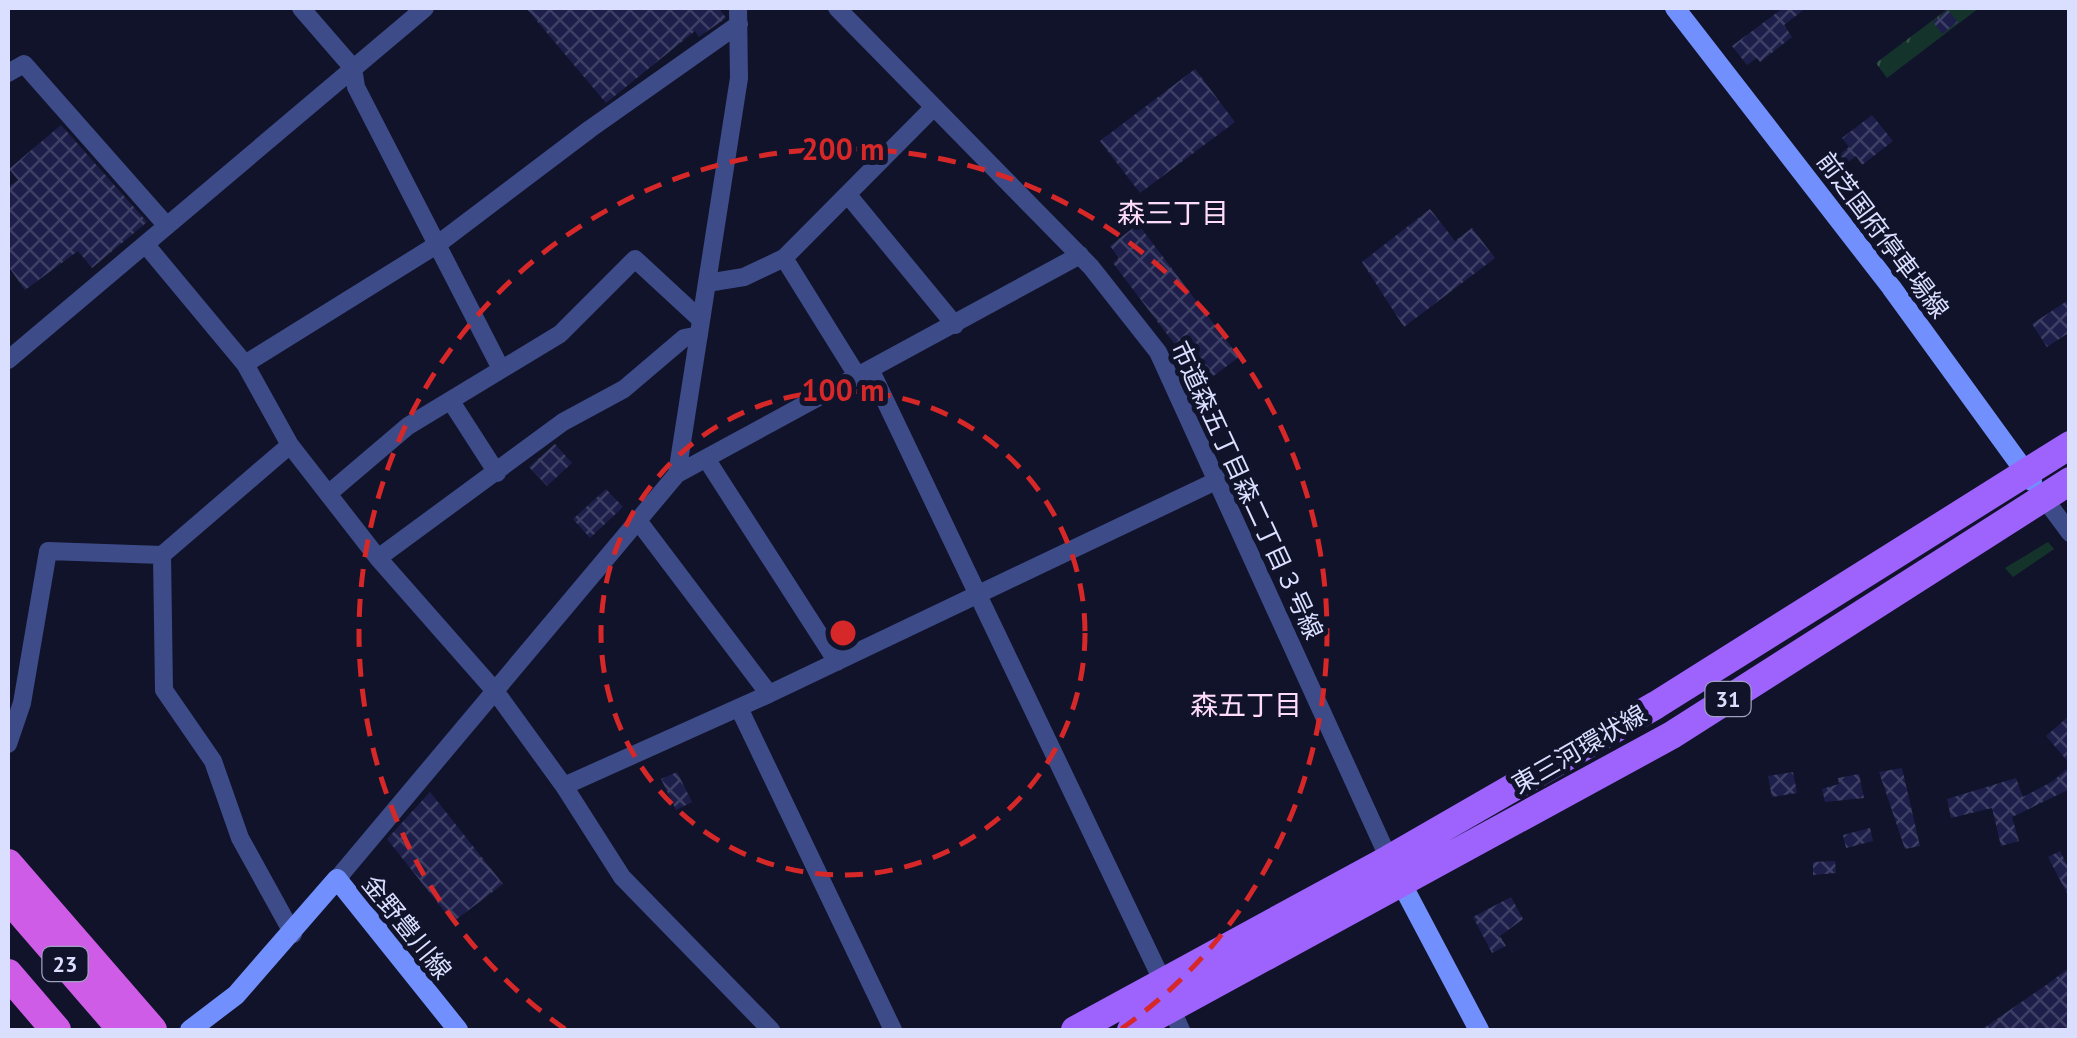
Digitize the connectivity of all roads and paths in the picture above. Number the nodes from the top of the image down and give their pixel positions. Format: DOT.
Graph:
graph roads {
  1 [pos="301,8"];
  2 [pos="425,8"];
  3 [pos="837,8"];
  4 [pos="1675,8"];
  5 [pos="738,16"];
  6 [pos="353,68"];
  7 [pos="8,73"];
  8 [pos="934,107"];
  9 [pos="848,195"];
  10 [pos="167,226"];
  11 [pos="438,244"];
  12 [pos="146,245"];
  13 [pos="1080,255"];
  14 [pos="784,258"];
  15 [pos="707,283"];
  16 [pos="955,325"];
  17 [pos="700,327"];
  18 [pos="8,360"];
  19 [pos="245,364"];
  20 [pos="500,367"];
  21 [pos="865,374"];
  22 [pos="452,403"];
  23 [pos="2070,445"];
  24 [pos="290,446"];
  25 [pos="707,460"];
  26 [pos="496,473"];
  27 [pos="2027,473"];
  28 [pos="677,474"];
  29 [pos="1218,480"];
  30 [pos="2070,481"];
  31 [pos="328,494"];
  32 [pos="2044,498"];
  33 [pos="639,522"];
  34 [pos="2070,533"];
  35 [pos="162,555"];
  36 [pos="378,558"];
  37 [pos="979,594"];
  38 [pos="837,662"];
  39 [pos="496,691"];
  40 [pos="769,694"];
  41 [pos="740,708"];
  42 [pos="8,744"];
  43 [pos="564,786"];
  44 [pos="8,864"];
  45 [pos="1395,871"];
  46 [pos="337,879"];
  47 [pos="8,897"];
  48 [pos="8,911"];
  49 [pos="293,934"];
  50 [pos="8,974"];
  51 [pos="1172,1007"];
  52 [pos="56,1030"];
  53 [pos="110,1030"];
  54 [pos="123,1030"];
  55 [pos="152,1030"];
  56 [pos="190,1030"];
  57 [pos="458,1030"];
  58 [pos="771,1030"];
  59 [pos="893,1030"];
  60 [pos="1075,1030"];
  61 [pos="1131,1030"];
  62 [pos="1478,1030"];
  1 -- 6 [label="street"];
  2 -- 6 [label="street"];
  3 -- 8 [label="street, 市道森五丁目森二丁目３号線"];
  4 -- 27 [label="main road, 前芝国府停車場線"];
  5 -- 11 [label="street"];
  5 -- 15 [label="street"];
  6 -- 10 [label="street"];
  6 -- 11 [label="street"];
  7 -- 10 [label="street"];
  8 -- 9 [label="street"];
  8 -- 13 [label="street, 市道森五丁目森二丁目３号線"];
  9 -- 14 [label="street"];
  9 -- 16 [label="street"];
  10 -- 12 [label="street"];
  11 -- 19 [label="street"];
  11 -- 20 [label="street"];
  12 -- 18 [label="street"];
  12 -- 19 [label="street"];
  13 -- 16 [label="street"];
  13 -- 29 [label="street, 市道森五丁目森二丁目３号線"];
  14 -- 15 [label="street"];
  14 -- 21 [label="street"];
  15 -- 17 [label="street"];
  16 -- 21 [label="street"];
  17 -- 20 [label="street"];
  17 -- 26 [label="street"];
  17 -- 28 [label="street"];
  19 -- 24 [label="street"];
  20 -- 22 [label="street"];
  21 -- 25 [label="street"];
  21 -- 37 [label="street"];
  22 -- 26 [label="street"];
  22 -- 31 [label="street"];
  23 -- 27 [label="main road, 東三河環状線 / 31"];
  24 -- 31 [label="street"];
  24 -- 35 [label="street"];
  25 -- 28 [label="street"];
  25 -- 38 [label="street"];
  26 -- 36 [label="street"];
  27 -- 32 [label="main road, 前芝国府停車場線"];
  27 -- 45 [label="main road, 東三河環状線 / 31"];
  28 -- 33 [label="street"];
  29 -- 37 [label="street"];
  29 -- 45 [label="street, 市道森五丁目森二丁目３号線"];
  30 -- 32 [label="main road, 東三河環状線 / 31"];
  31 -- 36 [label="street"];
  32 -- 34 [label="street"];
  32 -- 45 [label="main road, 東三河環状線 / 31"];
  33 -- 39 [label="street"];
  33 -- 40 [label="street"];
  35 -- 42 [label="street"];
  35 -- 49 [label="street"];
  36 -- 39 [label="street"];
  37 -- 38 [label="street"];
  37 -- 51 [label="street"];
  38 -- 40 [label="street"];
  39 -- 43 [label="street"];
  39 -- 46 [label="street"];
  40 -- 41 [label="street"];
  41 -- 43 [label="street"];
  41 -- 59 [label="street"];
  43 -- 58 [label="street"];
  44 -- 55 [label="highway"];
  45 -- 51 [label="main road, 東三河環状線 / 31"];
  45 -- 62 [label="main road"];
  46 -- 49 [label="main road, 金野豊川線"];
  46 -- 57 [label="main road, 金野豊川線"];
  47 -- 54 [label="highway, 23"];
  48 -- 53 [label="highway, 23"];
  49 -- 56 [label="main road, 金野豊川線"];
  50 -- 52 [label="highway"];
  51 -- 60 [label="main road, 東三河環状線 / 31"];
  51 -- 61 [label="main road, 東三河環状線 / 31"];
}
